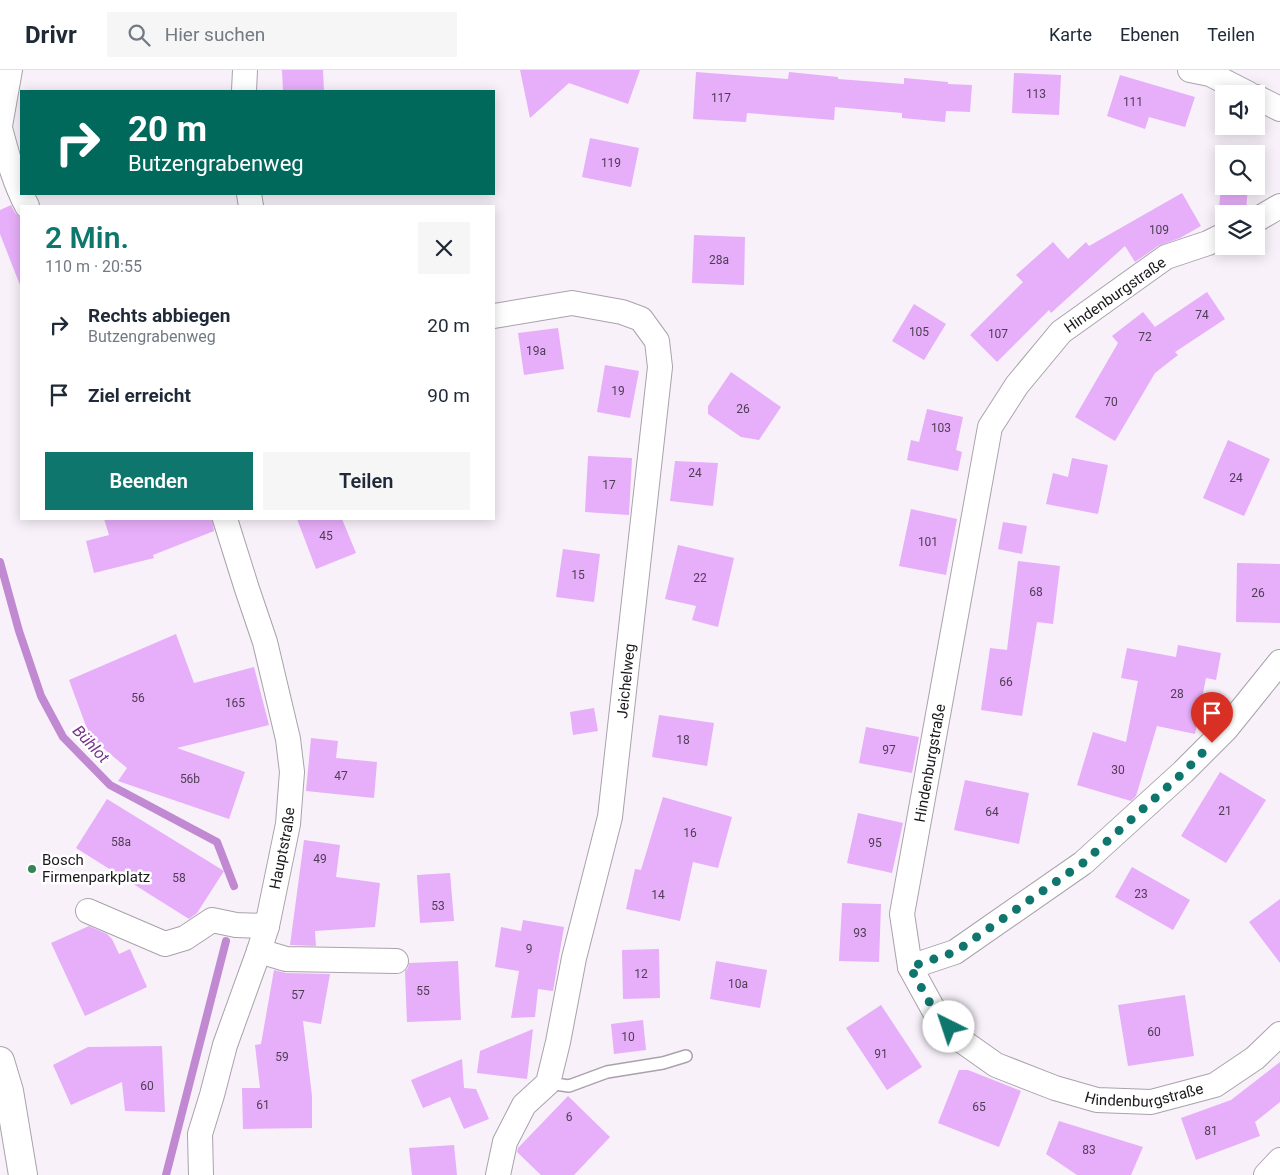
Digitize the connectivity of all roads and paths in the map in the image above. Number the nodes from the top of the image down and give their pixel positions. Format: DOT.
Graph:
graph roads {
  1 [pos="10,70"];
  2 [pos="245,70"];
  3 [pos="1190,70"];
  4 [pos="1231,85"];
  5 [pos="244,90"];
  6 [pos="1265,102"];
  7 [pos="1280,109"];
  8 [pos="0,127"];
  9 [pos="20,191"];
  10 [pos="1280,206"];
  11 [pos="1265,215"];
  12 [pos="1215,240"];
  13 [pos="495,316"];
  14 [pos="225,520"];
  15 [pos="1280,662"];
  16 [pos="88,912"];
  17 [pos="266,926"];
  18 [pos="260,951"];
  19 [pos="396,961"];
  20 [pos="910,967"];
  21 [pos="1280,1034"];
  22 [pos="686,1056"];
  23 [pos="0,1061"];
  24 [pos="548,1083"];
  25 [pos="1280,1160"];
  26 [pos="24,1175"];
  27 [pos="201,1175"];
  28 [pos="498,1175"];
  29 [pos="1266,1175"];
  1 -- 8 [label="street"];
  2 -- 5 [label="street"];
  3 -- 4 [label="street"];
  6 -- 7 [label="street"];
  8 -- 9 [label="street"];
  10 -- 11 [label="street"];
  12 -- 20 [label="street, Hindenburgstraße"];
  13 -- 24 [label="street, Jeichelweg"];
  14 -- 17 [label="street, Hauptstraße"];
  15 -- 20 [label="street"];
  16 -- 17 [label="street"];
  17 -- 18 [label="street, Hauptstraße"];
  18 -- 19 [label="street"];
  18 -- 27 [label="street, Hauptstraße"];
  20 -- 21 [label="street, Hindenburgstraße"];
  22 -- 24 [label="lane"];
  23 -- 26 [label="main road"];
  24 -- 28 [label="street"];
  25 -- 29 [label="street"];
}
